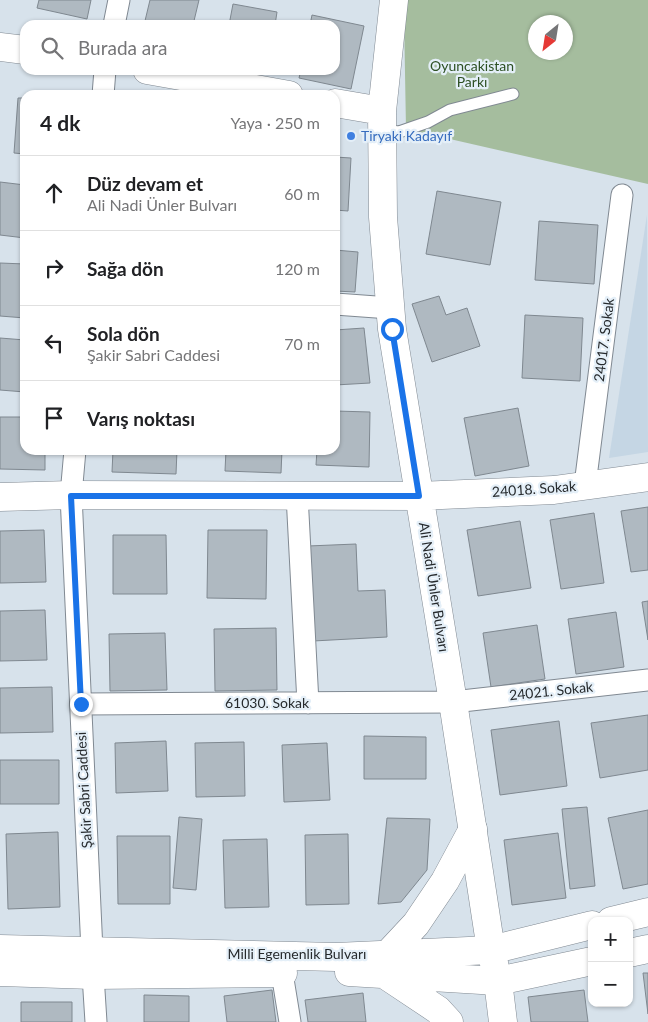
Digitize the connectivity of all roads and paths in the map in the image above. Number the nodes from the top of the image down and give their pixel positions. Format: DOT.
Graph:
graph roads {
  1 [pos="119,0"];
  2 [pos="394,0"];
  3 [pos="115,20"];
  4 [pos="0,47"];
  5 [pos="20,49"];
  6 [pos="105,75"];
  7 [pos="175,75"];
  8 [pos="103,90"];
  9 [pos="261,90"];
  10 [pos="513,94"];
  11 [pos="340,105"];
  12 [pos="382,121"];
  13 [pos="622,195"];
  14 [pos="340,304"];
  15 [pos="390,308"];
  16 [pos="75,455"];
  17 [pos="648,477"];
  18 [pos="585,485"];
  19 [pos="71,496"];
  20 [pos="297,496"];
  21 [pos="419,496"];
  22 [pos="0,497"];
  23 [pos="648,680"];
  24 [pos="453,702"];
  25 [pos="308,703"];
  26 [pos="81,704"];
  27 [pos="473,829"];
  28 [pos="648,912"];
  29 [pos="627,917"];
  30 [pos="588,926"];
  31 [pos="0,949"];
  32 [pos="648,949"];
  33 [pos="491,950"];
  34 [pos="633,952"];
  35 [pos="588,962"];
  36 [pos="92,963"];
  37 [pos="386,964"];
  38 [pos="0,972"];
  39 [pos="282,973"];
  40 [pos="498,981"];
  41 [pos="96,1022"];
  42 [pos="290,1022"];
  43 [pos="449,1022"];
  44 [pos="504,1022"];
  1 -- 3 [label="street"];
  2 -- 12 [label="street, Ali Nadi Ünler Bulvarı"];
  4 -- 5 [label="street"];
  6 -- 8 [label="street"];
  7 -- 9 [label="street"];
  10 -- 12 [label="lane"];
  11 -- 12 [label="street"];
  12 -- 15 [label="street, Ali Nadi Ünler Bulvarı"];
  13 -- 18 [label="street, 24017. Sokak"];
  14 -- 15 [label="street"];
  15 -- 21 [label="street, Ali Nadi Ünler Bulvarı"];
  16 -- 19 [label="street, Şakir Sabri Caddesi"];
  17 -- 18 [label="street, 24018. Sokak"];
  18 -- 21 [label="street, 24018. Sokak"];
  19 -- 20 [label="street, 24018. Sokak"];
  19 -- 22 [label="street, 24018. Sokak"];
  19 -- 26 [label="street, Şakir Sabri Caddesi"];
  20 -- 21 [label="street, 24018. Sokak"];
  20 -- 25 [label="street"];
  21 -- 24 [label="street, Ali Nadi Ünler Bulvarı"];
  23 -- 24 [label="street, 24021. Sokak"];
  24 -- 25 [label="street, 61030. Sokak"];
  24 -- 27 [label="street, Ali Nadi Ünler Bulvarı"];
  25 -- 26 [label="street, 61030. Sokak"];
  26 -- 36 [label="street, Şakir Sabri Caddesi"];
  27 -- 33 [label="street, Ali Nadi Ünler Bulvarı"];
  27 -- 37 [label="street"];
  28 -- 29 [label="street"];
  30 -- 33 [label="street, Milli Egemenlik Bulvarı"];
  31 -- 36 [label="street, Milli Egemenlik Bulvarı"];
  32 -- 34 [label="street"];
  33 -- 37 [label="street, Milli Egemenlik Bulvarı"];
  33 -- 40 [label="street, Ali Nadi Ünler Bulvarı"];
  35 -- 40 [label="street, Milli Egemenlik Bulvarı"];
  36 -- 37 [label="street, Milli Egemenlik Bulvarı"];
  36 -- 38 [label="street, Milli Egemenlik Bulvarı"];
  36 -- 39 [label="street, Milli Egemenlik Bulvarı"];
  36 -- 41 [label="street, Şakir Sabri Caddesi"];
  37 -- 39 [label="street, Milli Egemenlik Bulvarı"];
  37 -- 40 [label="street, Milli Egemenlik Bulvarı"];
  37 -- 43 [label="street"];
  39 -- 42 [label="street"];
  40 -- 44 [label="street, Ali Nadi Ünler Bulvarı"];
}
